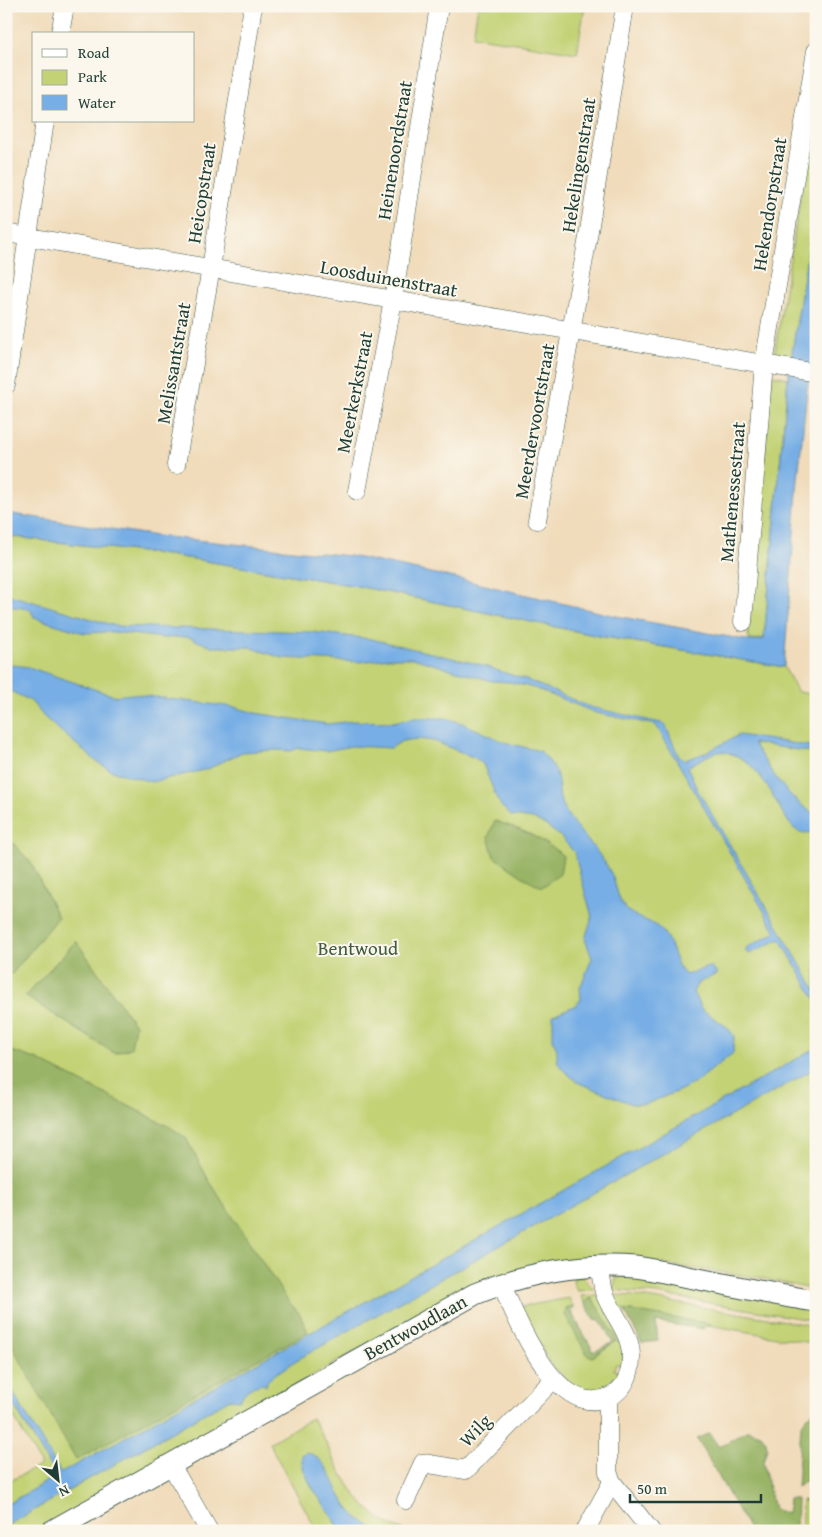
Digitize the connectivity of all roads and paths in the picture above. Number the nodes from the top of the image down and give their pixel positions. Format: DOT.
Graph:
graph roads {
  1 [pos="65,6"];
  2 [pos="253,6"];
  3 [pos="439,6"];
  4 [pos="625,6"];
  5 [pos="60,32"];
  6 [pos="816,50"];
  7 [pos="45,122"];
  8 [pos="809,128"];
  9 [pos="6,233"];
  10 [pos="28,237"];
  11 [pos="211,268"];
  12 [pos="393,300"];
  13 [pos="572,330"];
  14 [pos="764,364"];
  15 [pos="816,373"];
  16 [pos="6,385"];
  17 [pos="176,465"];
  18 [pos="357,491"];
  19 [pos="537,520"];
  20 [pos="743,622"];
  21 [pos="599,1266"];
  22 [pos="500,1283"];
  23 [pos="816,1301"];
  24 [pos="553,1380"];
  25 [pos="608,1398"];
  26 [pos="171,1465"];
  27 [pos="612,1482"];
  28 [pos="406,1500"];
  29 [pos="52,1531"];
  30 [pos="209,1531"];
  31 [pos="585,1531"];
  32 [pos="651,1531"];
  1 -- 5 [label="street"];
  2 -- 11 [label="street, Heicopstraat"];
  3 -- 12 [label="street, Heinenoordstraat"];
  4 -- 13 [label="street, Hekelingenstraat"];
  6 -- 8 [label="street, Hekendorpstraat"];
  7 -- 10 [label="street"];
  8 -- 14 [label="street, Hekendorpstraat"];
  9 -- 10 [label="street, Loosduinenstraat"];
  10 -- 11 [label="street, Loosduinenstraat"];
  10 -- 16 [label="street"];
  11 -- 12 [label="street, Loosduinenstraat"];
  11 -- 17 [label="street, Melissantstraat"];
  12 -- 13 [label="street, Loosduinenstraat"];
  12 -- 18 [label="street, Meerkerkstraat"];
  13 -- 14 [label="street, Loosduinenstraat"];
  13 -- 19 [label="street, Meerdervoortstraat"];
  14 -- 15 [label="street, Loosduinenstraat"];
  14 -- 20 [label="street, Mathenessestraat"];
  21 -- 22 [label="main road, Bentwoudlaan"];
  21 -- 23 [label="main road, Bentwoudlaan"];
  21 -- 25 [label="street"];
  22 -- 24 [label="street"];
  22 -- 26 [label="main road, Bentwoudlaan"];
  24 -- 25 [label="street"];
  24 -- 28 [label="street, Wilg"];
  25 -- 27 [label="street"];
  26 -- 29 [label="main road, Bentwoudlaan"];
  26 -- 30 [label="street"];
  27 -- 31 [label="street"];
  27 -- 32 [label="street"];
}
